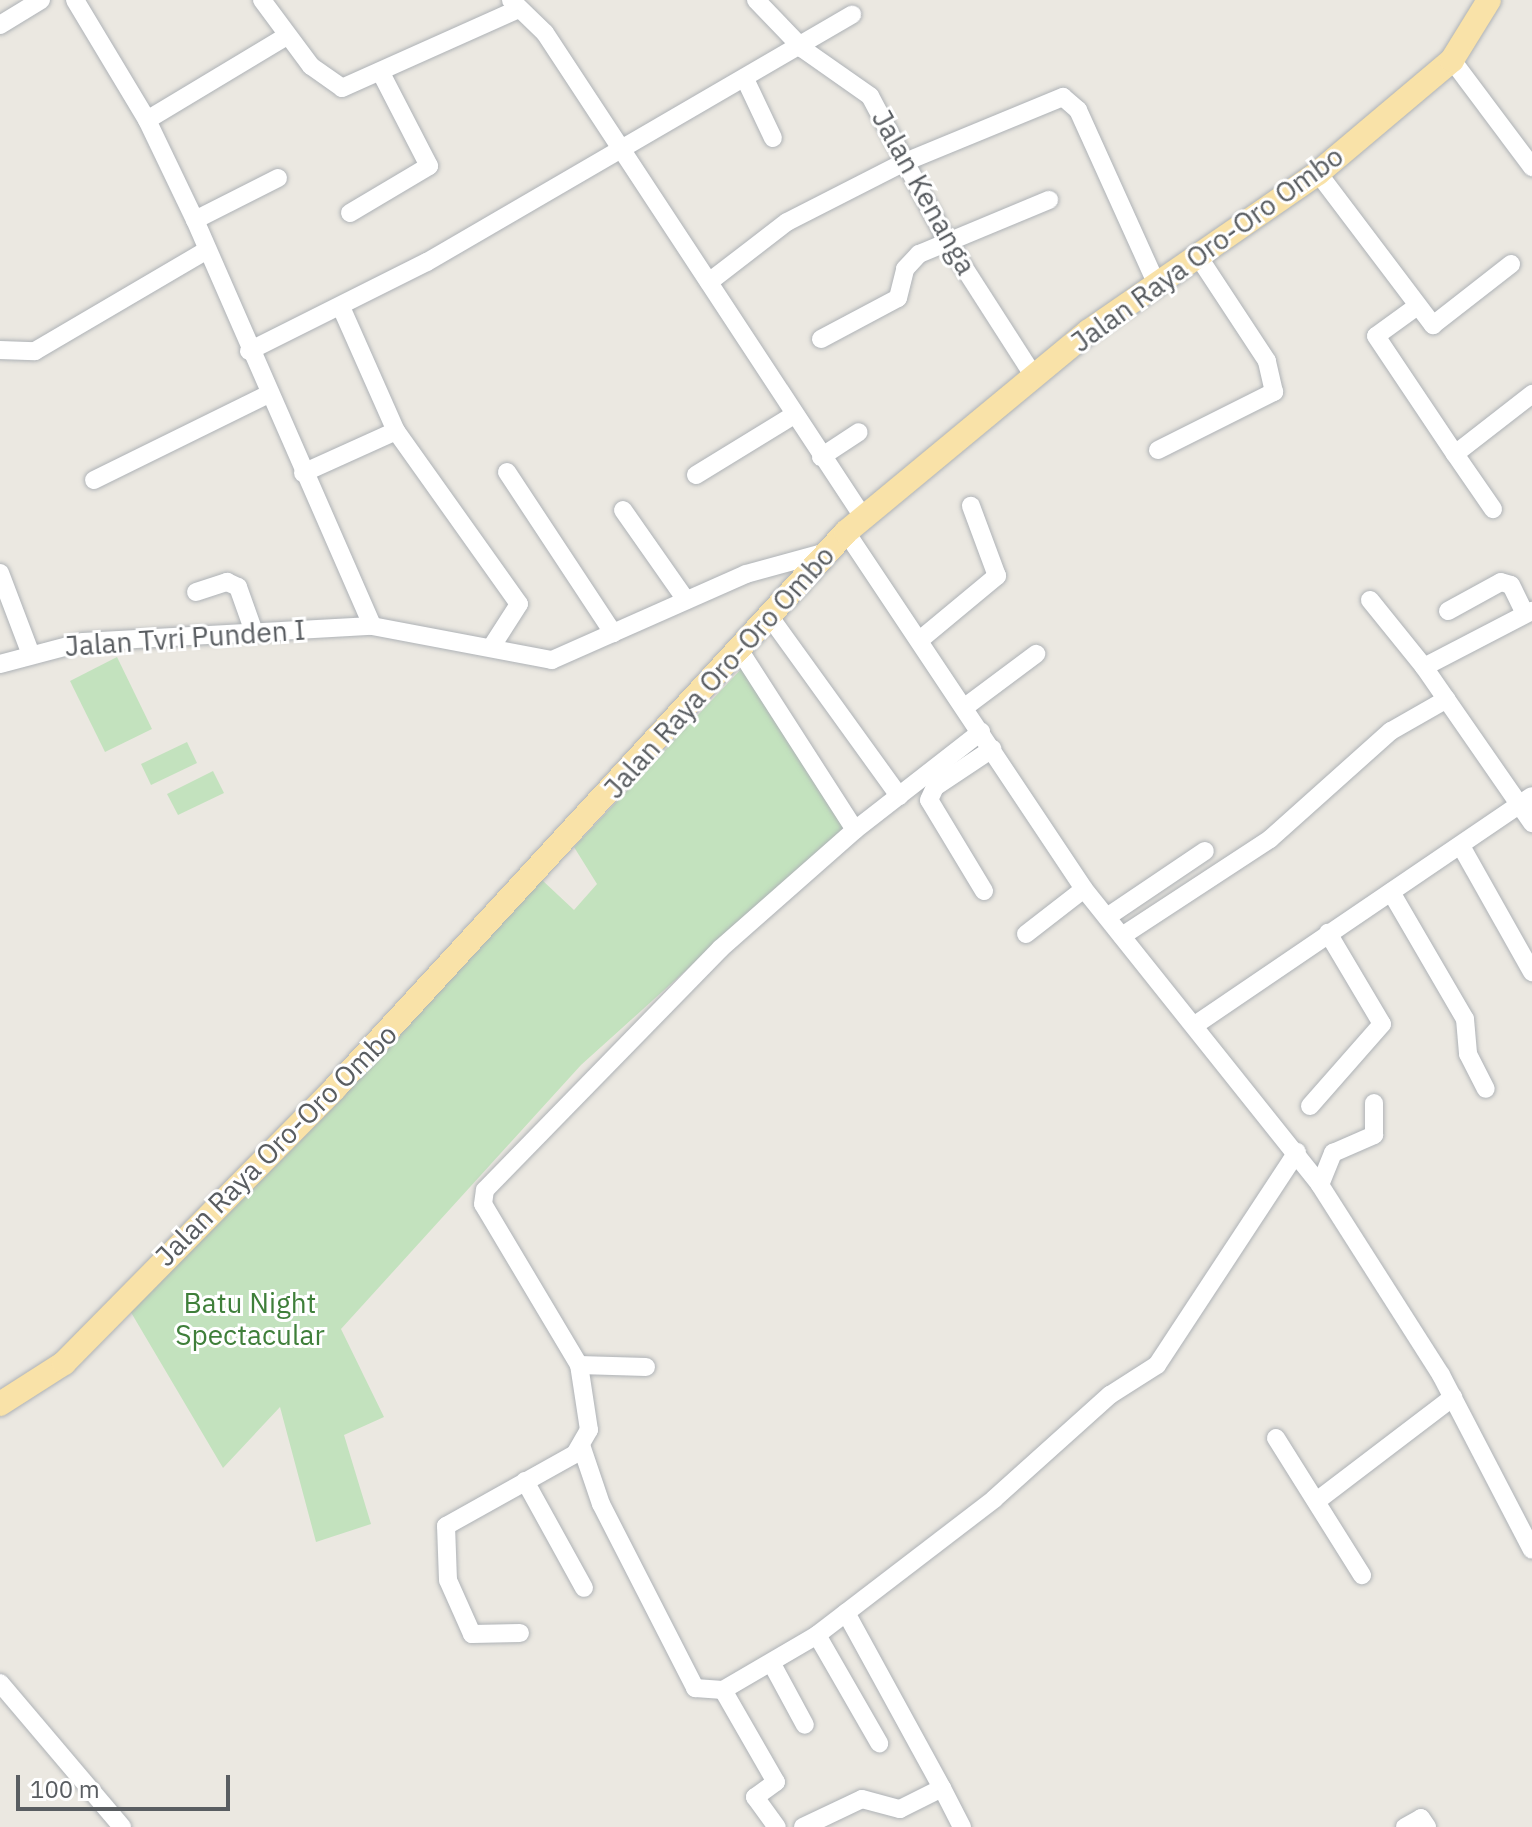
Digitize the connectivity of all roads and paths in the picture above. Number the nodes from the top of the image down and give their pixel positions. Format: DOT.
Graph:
graph roads {
  1 [pos="41,0"];
  2 [pos="75,0"];
  3 [pos="262,0"];
  4 [pos="1489,0"];
  5 [pos="767,4"];
  6 [pos="514,5"];
  7 [pos="852,15"];
  8 [pos="0,25"];
  9 [pos="287,36"];
  10 [pos="803,49"];
  11 [pos="1452,60"];
  12 [pos="382,75"];
  13 [pos="746,81"];
  14 [pos="147,120"];
  15 [pos="773,138"];
  16 [pos="621,151"];
  17 [pos="905,162"];
  18 [pos="1532,167"];
  19 [pos="1318,173"];
  20 [pos="278,178"];
  21 [pos="1049,200"];
  22 [pos="350,213"];
  23 [pos="195,220"];
  24 [pos="947,241"];
  25 [pos="207,250"];
  26 [pos="1198,256"];
  27 [pos="1511,264"];
  28 [pos="709,282"];
  29 [pos="1156,283"];
  30 [pos="341,307"];
  31 [pos="1416,307"];
  32 [pos="821,339"];
  33 [pos="0,350"];
  34 [pos="249,351"];
  35 [pos="1033,375"];
  36 [pos="1532,394"];
  37 [pos="267,395"];
  38 [pos="794,415"];
  39 [pos="396,431"];
  40 [pos="859,432"];
  41 [pos="1158,450"];
  42 [pos="1455,454"];
  43 [pos="821,457"];
  44 [pos="507,472"];
  45 [pos="303,473"];
  46 [pos="696,475"];
  47 [pos="94,480"];
  48 [pos="971,506"];
  49 [pos="1493,509"];
  50 [pos="623,510"];
  51 [pos="855,524"];
  52 [pos="830,551"];
  53 [pos="778,563"];
  54 [pos="0,573"];
  55 [pos="795,588"];
  56 [pos="196,592"];
  57 [pos="686,600"];
  58 [pos="1370,600"];
  59 [pos="1448,611"];
  60 [pos="1528,612"];
  61 [pos="770,617"];
  62 [pos="372,626"];
  63 [pos="254,632"];
  64 [pos="613,633"];
  65 [pos="921,639"];
  66 [pos="492,646"];
  67 [pos="740,651"];
  68 [pos="30,652"];
  69 [pos="1036,654"];
  70 [pos="0,664"];
  71 [pos="1424,667"];
  72 [pos="1447,699"];
  73 [pos="965,707"];
  74 [pos="981,732"];
  75 [pos="992,749"];
  76 [pos="899,796"];
  77 [pos="1527,800"];
  78 [pos="1532,823"];
  79 [pos="855,830"];
  80 [pos="1461,846"];
  81 [pos="1205,851"];
  82 [pos="1084,889"];
  83 [pos="984,891"];
  84 [pos="1391,892"];
  85 [pos="1107,917"];
  86 [pos="1328,933"];
  87 [pos="1026,934"];
  88 [pos="1122,936"];
  89 [pos="1532,972"];
  90 [pos="1195,1025"];
  91 [pos="1486,1089"];
  92 [pos="1374,1103"];
  93 [pos="1310,1106"];
  94 [pos="1297,1152"];
  95 [pos="1320,1185"];
  96 [pos="579,1365"];
  97 [pos="646,1367"];
  98 [pos="1453,1397"];
  99 [pos="0,1404"];
  100 [pos="1276,1438"];
  101 [pos="582,1448"];
  102 [pos="525,1481"];
  103 [pos="1318,1500"];
  104 [pos="1532,1550"];
  105 [pos="1362,1575"];
  106 [pos="584,1588"];
  107 [pos="846,1613"];
  108 [pos="520,1633"];
  109 [pos="817,1635"];
  110 [pos="772,1664"];
  111 [pos="0,1683"];
  112 [pos="723,1690"];
  113 [pos="805,1725"];
  114 [pos="879,1743"];
  115 [pos="942,1788"];
  116 [pos="122,1827"];
  117 [pos="777,1827"];
  118 [pos="803,1827"];
  119 [pos="962,1827"];
  120 [pos="1405,1827"];
  121 [pos="1427,1827"];
  1 -- 8 [label="street"];
  2 -- 14 [label="street"];
  3 -- 9 [label="street"];
  4 -- 11 [label="main road, Jalan Raya Oro-Oro Ombo"];
  5 -- 10 [label="street, Jalan Kenanga"];
  6 -- 12 [label="street"];
  6 -- 16 [label="street"];
  7 -- 10 [label="street"];
  9 -- 12 [label="street"];
  9 -- 14 [label="street"];
  10 -- 13 [label="street"];
  10 -- 17 [label="street, Jalan Kenanga"];
  11 -- 18 [label="street"];
  11 -- 19 [label="main road, Jalan Raya Oro-Oro Ombo"];
  12 -- 22 [label="street"];
  13 -- 15 [label="street"];
  13 -- 16 [label="street"];
  14 -- 23 [label="street"];
  16 -- 28 [label="street"];
  16 -- 30 [label="street"];
  17 -- 24 [label="street, Jalan Kenanga"];
  17 -- 28 [label="street"];
  17 -- 29 [label="street"];
  19 -- 26 [label="main road, Jalan Raya Oro-Oro Ombo"];
  19 -- 31 [label="street"];
  20 -- 23 [label="street"];
  21 -- 24 [label="street"];
  23 -- 25 [label="street"];
  24 -- 32 [label="street"];
  24 -- 35 [label="street, Jalan Kenanga"];
  25 -- 33 [label="street"];
  25 -- 34 [label="street"];
  26 -- 29 [label="main road, Jalan Raya Oro-Oro Ombo"];
  26 -- 41 [label="street"];
  27 -- 31 [label="street"];
  28 -- 38 [label="street"];
  29 -- 35 [label="main road, Jalan Raya Oro-Oro Ombo"];
  30 -- 34 [label="street"];
  30 -- 39 [label="street"];
  31 -- 42 [label="street"];
  34 -- 37 [label="street"];
  35 -- 51 [label="main road, Jalan Raya Oro-Oro Ombo"];
  36 -- 42 [label="street"];
  37 -- 45 [label="street"];
  37 -- 47 [label="street"];
  38 -- 43 [label="street"];
  38 -- 46 [label="street"];
  39 -- 45 [label="street"];
  39 -- 66 [label="street"];
  40 -- 43 [label="street"];
  42 -- 49 [label="street"];
  43 -- 51 [label="street"];
  44 -- 64 [label="street"];
  45 -- 62 [label="street"];
  48 -- 65 [label="street"];
  50 -- 57 [label="street"];
  51 -- 52 [label="main road, Jalan Raya Oro-Oro Ombo"];
  51 -- 65 [label="street"];
  52 -- 53 [label="street, Jalan Tvri Punden I"];
  52 -- 55 [label="main road, Jalan Raya Oro-Oro Ombo"];
  53 -- 55 [label="street"];
  53 -- 57 [label="street, Jalan Tvri Punden I"];
  54 -- 68 [label="street"];
  55 -- 61 [label="main road, Jalan Raya Oro-Oro Ombo"];
  56 -- 63 [label="street"];
  57 -- 64 [label="street, Jalan Tvri Punden I"];
  58 -- 71 [label="street"];
  59 -- 60 [label="street"];
  60 -- 71 [label="street"];
  61 -- 67 [label="main road, Jalan Raya Oro-Oro Ombo"];
  61 -- 76 [label="street"];
  62 -- 63 [label="street, Jalan Tvri Punden I"];
  62 -- 66 [label="street, Jalan Tvri Punden I"];
  63 -- 68 [label="street, Jalan Tvri Punden I"];
  64 -- 66 [label="street, Jalan Tvri Punden I"];
  65 -- 73 [label="street"];
  67 -- 79 [label="street"];
  67 -- 99 [label="main road, Jalan Raya Oro-Oro Ombo"];
  68 -- 70 [label="street, Jalan Tvri Punden I"];
  69 -- 73 [label="street"];
  71 -- 72 [label="street"];
  72 -- 77 [label="street"];
  72 -- 88 [label="street"];
  73 -- 74 [label="street"];
  74 -- 75 [label="street"];
  74 -- 76 [label="street"];
  75 -- 82 [label="street"];
  75 -- 83 [label="street"];
  76 -- 79 [label="street"];
  77 -- 78 [label="street"];
  77 -- 80 [label="street"];
  79 -- 96 [label="street"];
  80 -- 84 [label="street"];
  80 -- 89 [label="street"];
  81 -- 85 [label="street"];
  82 -- 85 [label="street"];
  82 -- 87 [label="street"];
  84 -- 86 [label="street"];
  84 -- 91 [label="street"];
  85 -- 88 [label="street"];
  86 -- 90 [label="street"];
  86 -- 93 [label="street"];
  88 -- 90 [label="street"];
  90 -- 94 [label="street"];
  92 -- 95 [label="street"];
  94 -- 95 [label="street"];
  94 -- 107 [label="street"];
  95 -- 98 [label="street"];
  96 -- 97 [label="street"];
  96 -- 101 [label="street"];
  98 -- 103 [label="street"];
  98 -- 104 [label="street"];
  100 -- 103 [label="street"];
  101 -- 102 [label="street"];
  101 -- 112 [label="street"];
  102 -- 106 [label="street"];
  102 -- 108 [label="street"];
  103 -- 105 [label="street"];
  107 -- 109 [label="street"];
  107 -- 115 [label="street"];
  109 -- 110 [label="street"];
  109 -- 114 [label="street"];
  110 -- 112 [label="street"];
  110 -- 113 [label="street"];
  111 -- 116 [label="street"];
  112 -- 117 [label="street"];
  115 -- 118 [label="street"];
  115 -- 119 [label="street"];
  120 -- 121 [label="street"];
}
